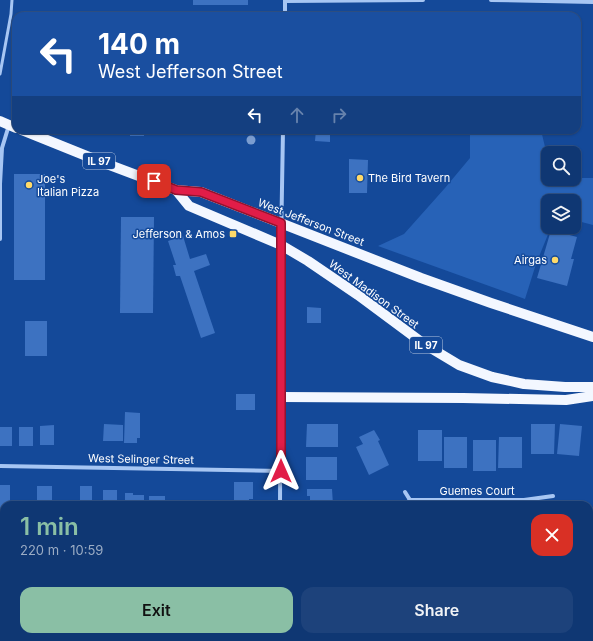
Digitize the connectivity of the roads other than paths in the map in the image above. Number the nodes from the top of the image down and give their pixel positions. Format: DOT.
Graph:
graph roads {
  1 [pos="12,0"];
  2 [pos="423,0"];
  3 [pos="491,0"];
  4 [pos="285,1"];
  5 [pos="593,2"];
  6 [pos="284,12"];
  7 [pos="0,74"];
  8 [pos="8,125"];
  9 [pos="32,134"];
  10 [pos="283,134"];
  11 [pos="176,190"];
  12 [pos="281,223"];
  13 [pos="0,239"];
  14 [pos="281,245"];
  15 [pos="593,337"];
  16 [pos="593,387"];
  17 [pos="593,396"];
  18 [pos="281,397"];
  19 [pos="0,466"];
  20 [pos="281,471"];
  21 [pos="405,492"];
  22 [pos="553,496"];
  23 [pos="410,500"];
  24 [pos="280,501"];
  1 -- 7 [label="lane"];
  2 -- 4 [label="street"];
  3 -- 5 [label="street"];
  4 -- 6 [label="street"];
  8 -- 13 [label="street"];
  9 -- 11 [label="main road, West Jefferson Street / IL 97"];
  10 -- 12 [label="street"];
  11 -- 12 [label="main road, West Jefferson Street / IL 97"];
  11 -- 14 [label="main road, West Madison Street / IL 97"];
  12 -- 14 [label="street"];
  12 -- 15 [label="main road, West Jefferson Street / IL 97"];
  14 -- 16 [label="main road, West Madison Street / IL 97"];
  14 -- 18 [label="street"];
  17 -- 18 [label="main road"];
  18 -- 20 [label="street"];
  19 -- 20 [label="street, West Selinger Street"];
  20 -- 24 [label="street"];
  21 -- 23 [label="street"];
  22 -- 23 [label="street, Guemes Court"];
}
